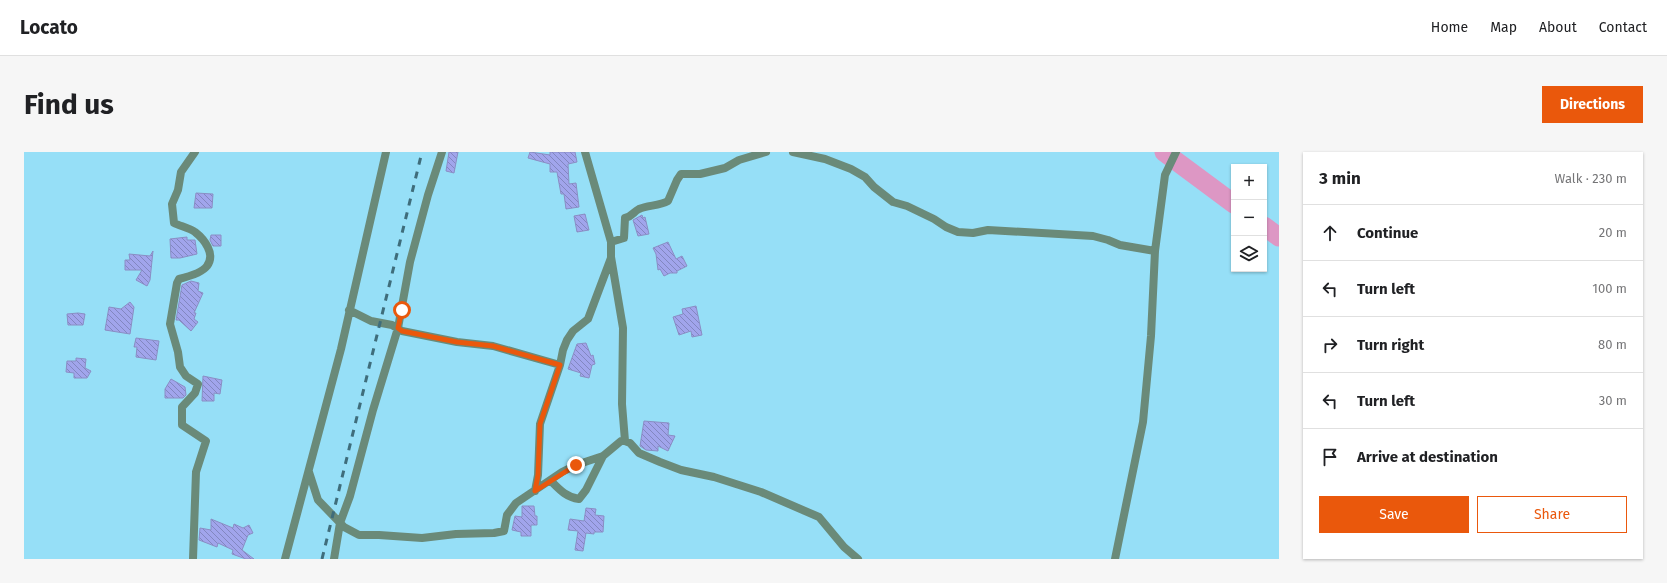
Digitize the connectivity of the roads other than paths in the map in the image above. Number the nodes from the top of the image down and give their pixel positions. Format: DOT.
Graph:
graph roads {
  1 [pos="195,152"];
  2 [pos="386,152"];
  3 [pos="442,152"];
  4 [pos="585,152"];
  5 [pos="766,152"];
  6 [pos="793,152"];
  7 [pos="1176,152"];
  8 [pos="611,242"];
  9 [pos="1155,251"];
  10 [pos="611,257"];
  11 [pos="349,310"];
  12 [pos="398,328"];
  13 [pos="560,365"];
  14 [pos="625,441"];
  15 [pos="603,456"];
  16 [pos="309,472"];
  17 [pos="551,481"];
  18 [pos="535,491"];
  19 [pos="340,523"];
  20 [pos="193,559"];
  21 [pos="285,559"];
  22 [pos="334,559"];
  23 [pos="858,559"];
  24 [pos="1115,559"];
  1 -- 20 [label="street"];
  2 -- 11 [label="street"];
  3 -- 12 [label="street"];
  4 -- 8 [label="street"];
  5 -- 8 [label="street"];
  6 -- 9 [label="street"];
  7 -- 9 [label="street"];
  8 -- 10 [label="street"];
  9 -- 24 [label="street"];
  10 -- 13 [label="street"];
  10 -- 14 [label="street"];
  11 -- 12 [label="street"];
  11 -- 16 [label="street"];
  12 -- 13 [label="street"];
  12 -- 19 [label="street"];
  13 -- 18 [label="street"];
  14 -- 15 [label="street"];
  14 -- 23 [label="street"];
  15 -- 17 [label="street"];
  15 -- 17 [label="street"];
  16 -- 19 [label="street"];
  16 -- 21 [label="street"];
  17 -- 18 [label="street"];
  18 -- 19 [label="street"];
  19 -- 22 [label="street"];
}
